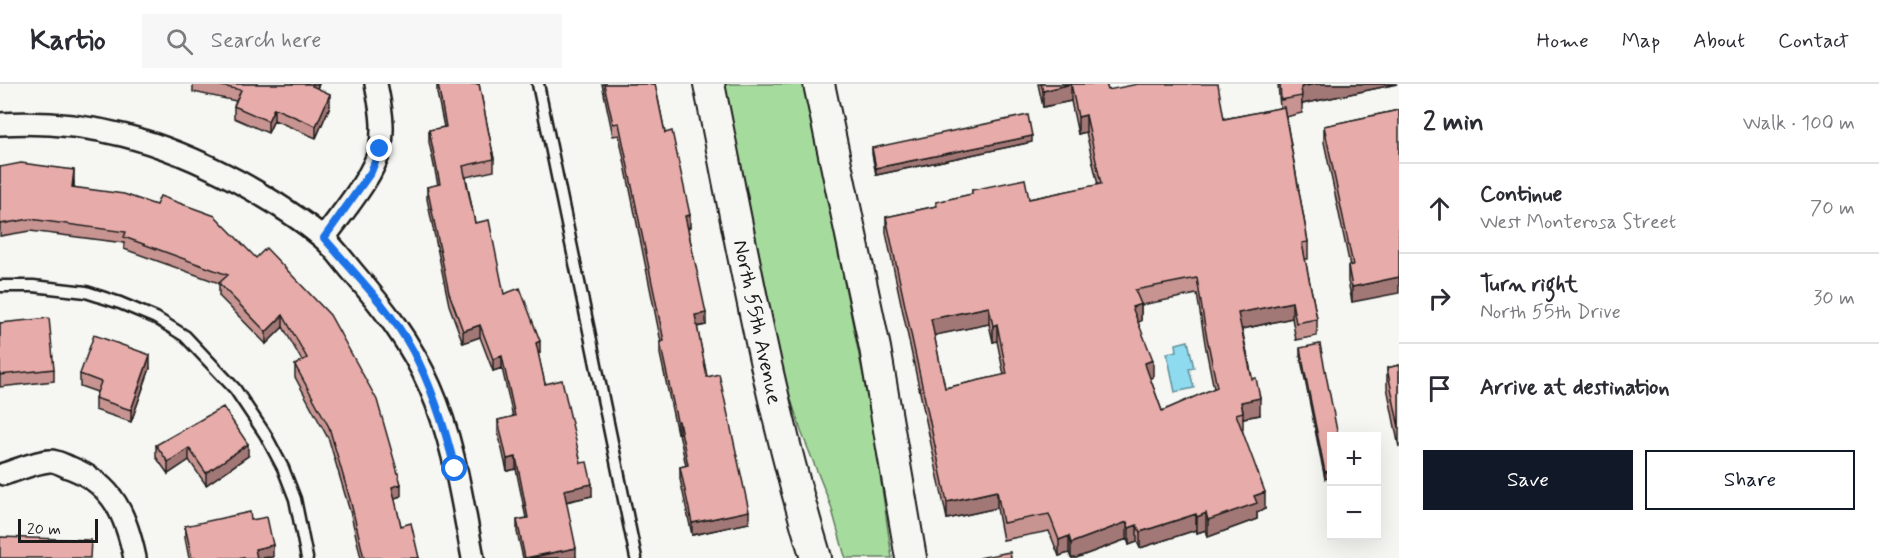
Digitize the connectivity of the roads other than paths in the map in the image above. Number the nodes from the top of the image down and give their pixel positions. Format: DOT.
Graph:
graph roads {
  1 [pos="376,84"];
  2 [pos="538,84"];
  3 [pos="709,84"];
  4 [pos="819,84"];
  5 [pos="0,124"];
  6 [pos="324,238"];
  7 [pos="0,286"];
  8 [pos="4,474"];
  9 [pos="135,558"];
  10 [pos="307,558"];
  11 [pos="474,558"];
  12 [pos="636,558"];
  13 [pos="816,558"];
  14 [pos="911,558"];
  1 -- 6 [label="street"];
  2 -- 12 [label="lane"];
  3 -- 13 [label="street, North 55th Avenue"];
  4 -- 14 [label="street"];
  5 -- 6 [label="street"];
  6 -- 11 [label="street"];
  7 -- 10 [label="lane"];
  8 -- 9 [label="street"];
}
